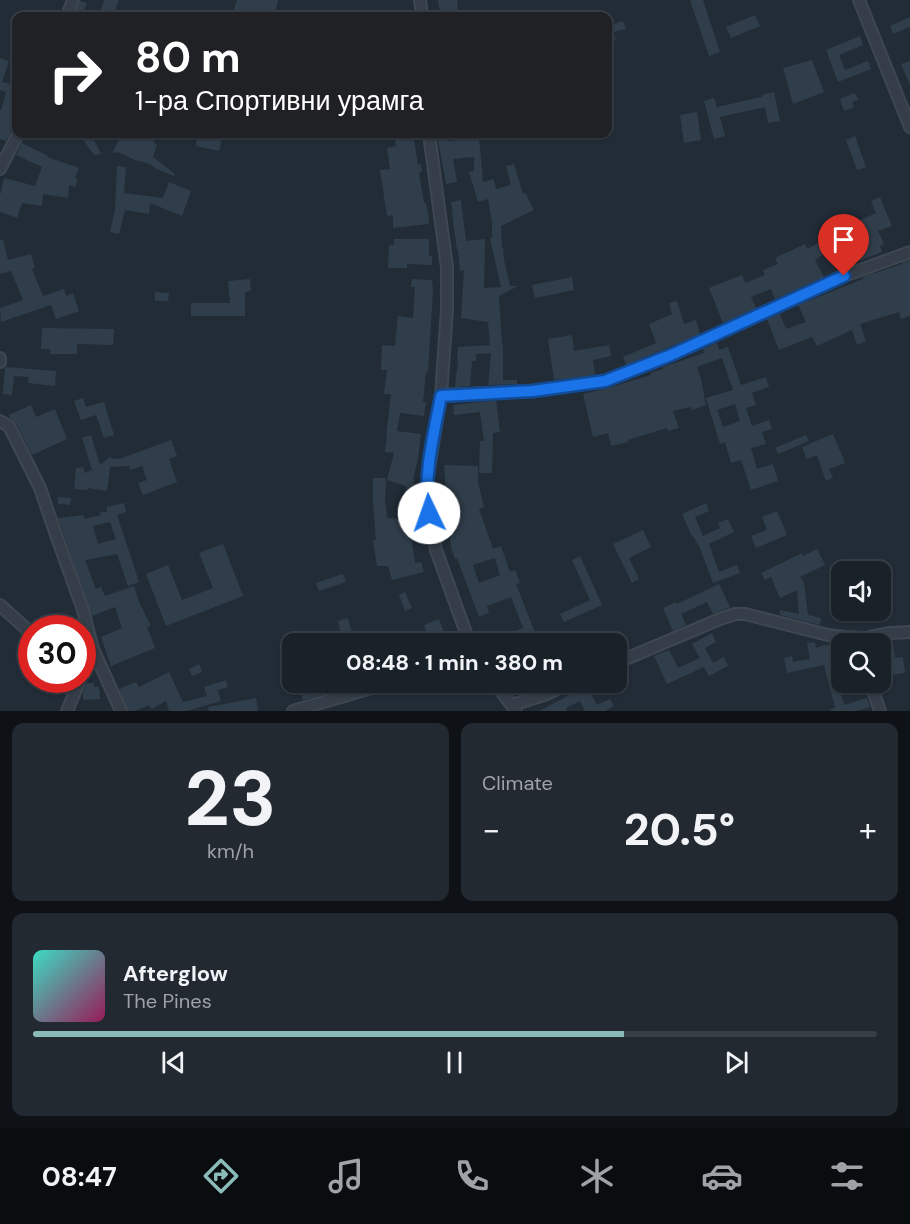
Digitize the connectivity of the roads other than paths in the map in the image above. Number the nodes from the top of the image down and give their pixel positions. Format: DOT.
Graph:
graph roads {
  1 [pos="859,0"];
  2 [pos="910,127"];
  3 [pos="16,138"];
  4 [pos="430,138"];
  5 [pos="0,169"];
  6 [pos="910,252"];
  7 [pos="441,396"];
  8 [pos="0,422"];
  9 [pos="0,605"];
  10 [pos="84,615"];
  11 [pos="18,621"];
  12 [pos="910,632"];
  13 [pos="466,633"];
  14 [pos="889,633"];
  15 [pos="831,636"];
  16 [pos="96,656"];
  17 [pos="627,658"];
  18 [pos="75,693"];
  19 [pos="354,693"];
  20 [pos="502,693"];
  21 [pos="548,693"];
  22 [pos="874,693"];
  23 [pos="514,708"];
  24 [pos="67,711"];
  25 [pos="121,711"];
  26 [pos="293,711"];
  27 [pos="880,711"];
  1 -- 2 [label="street"];
  3 -- 5 [label="street"];
  4 -- 7 [label="street"];
  6 -- 7 [label="street"];
  7 -- 13 [label="street"];
  8 -- 10 [label="street"];
  9 -- 11 [label="street"];
  12 -- 14 [label="street"];
  15 -- 17 [label="street"];
  16 -- 25 [label="street"];
  18 -- 24 [label="street"];
  19 -- 26 [label="street"];
  20 -- 23 [label="street"];
  21 -- 23 [label="street"];
  22 -- 27 [label="street"];
}
